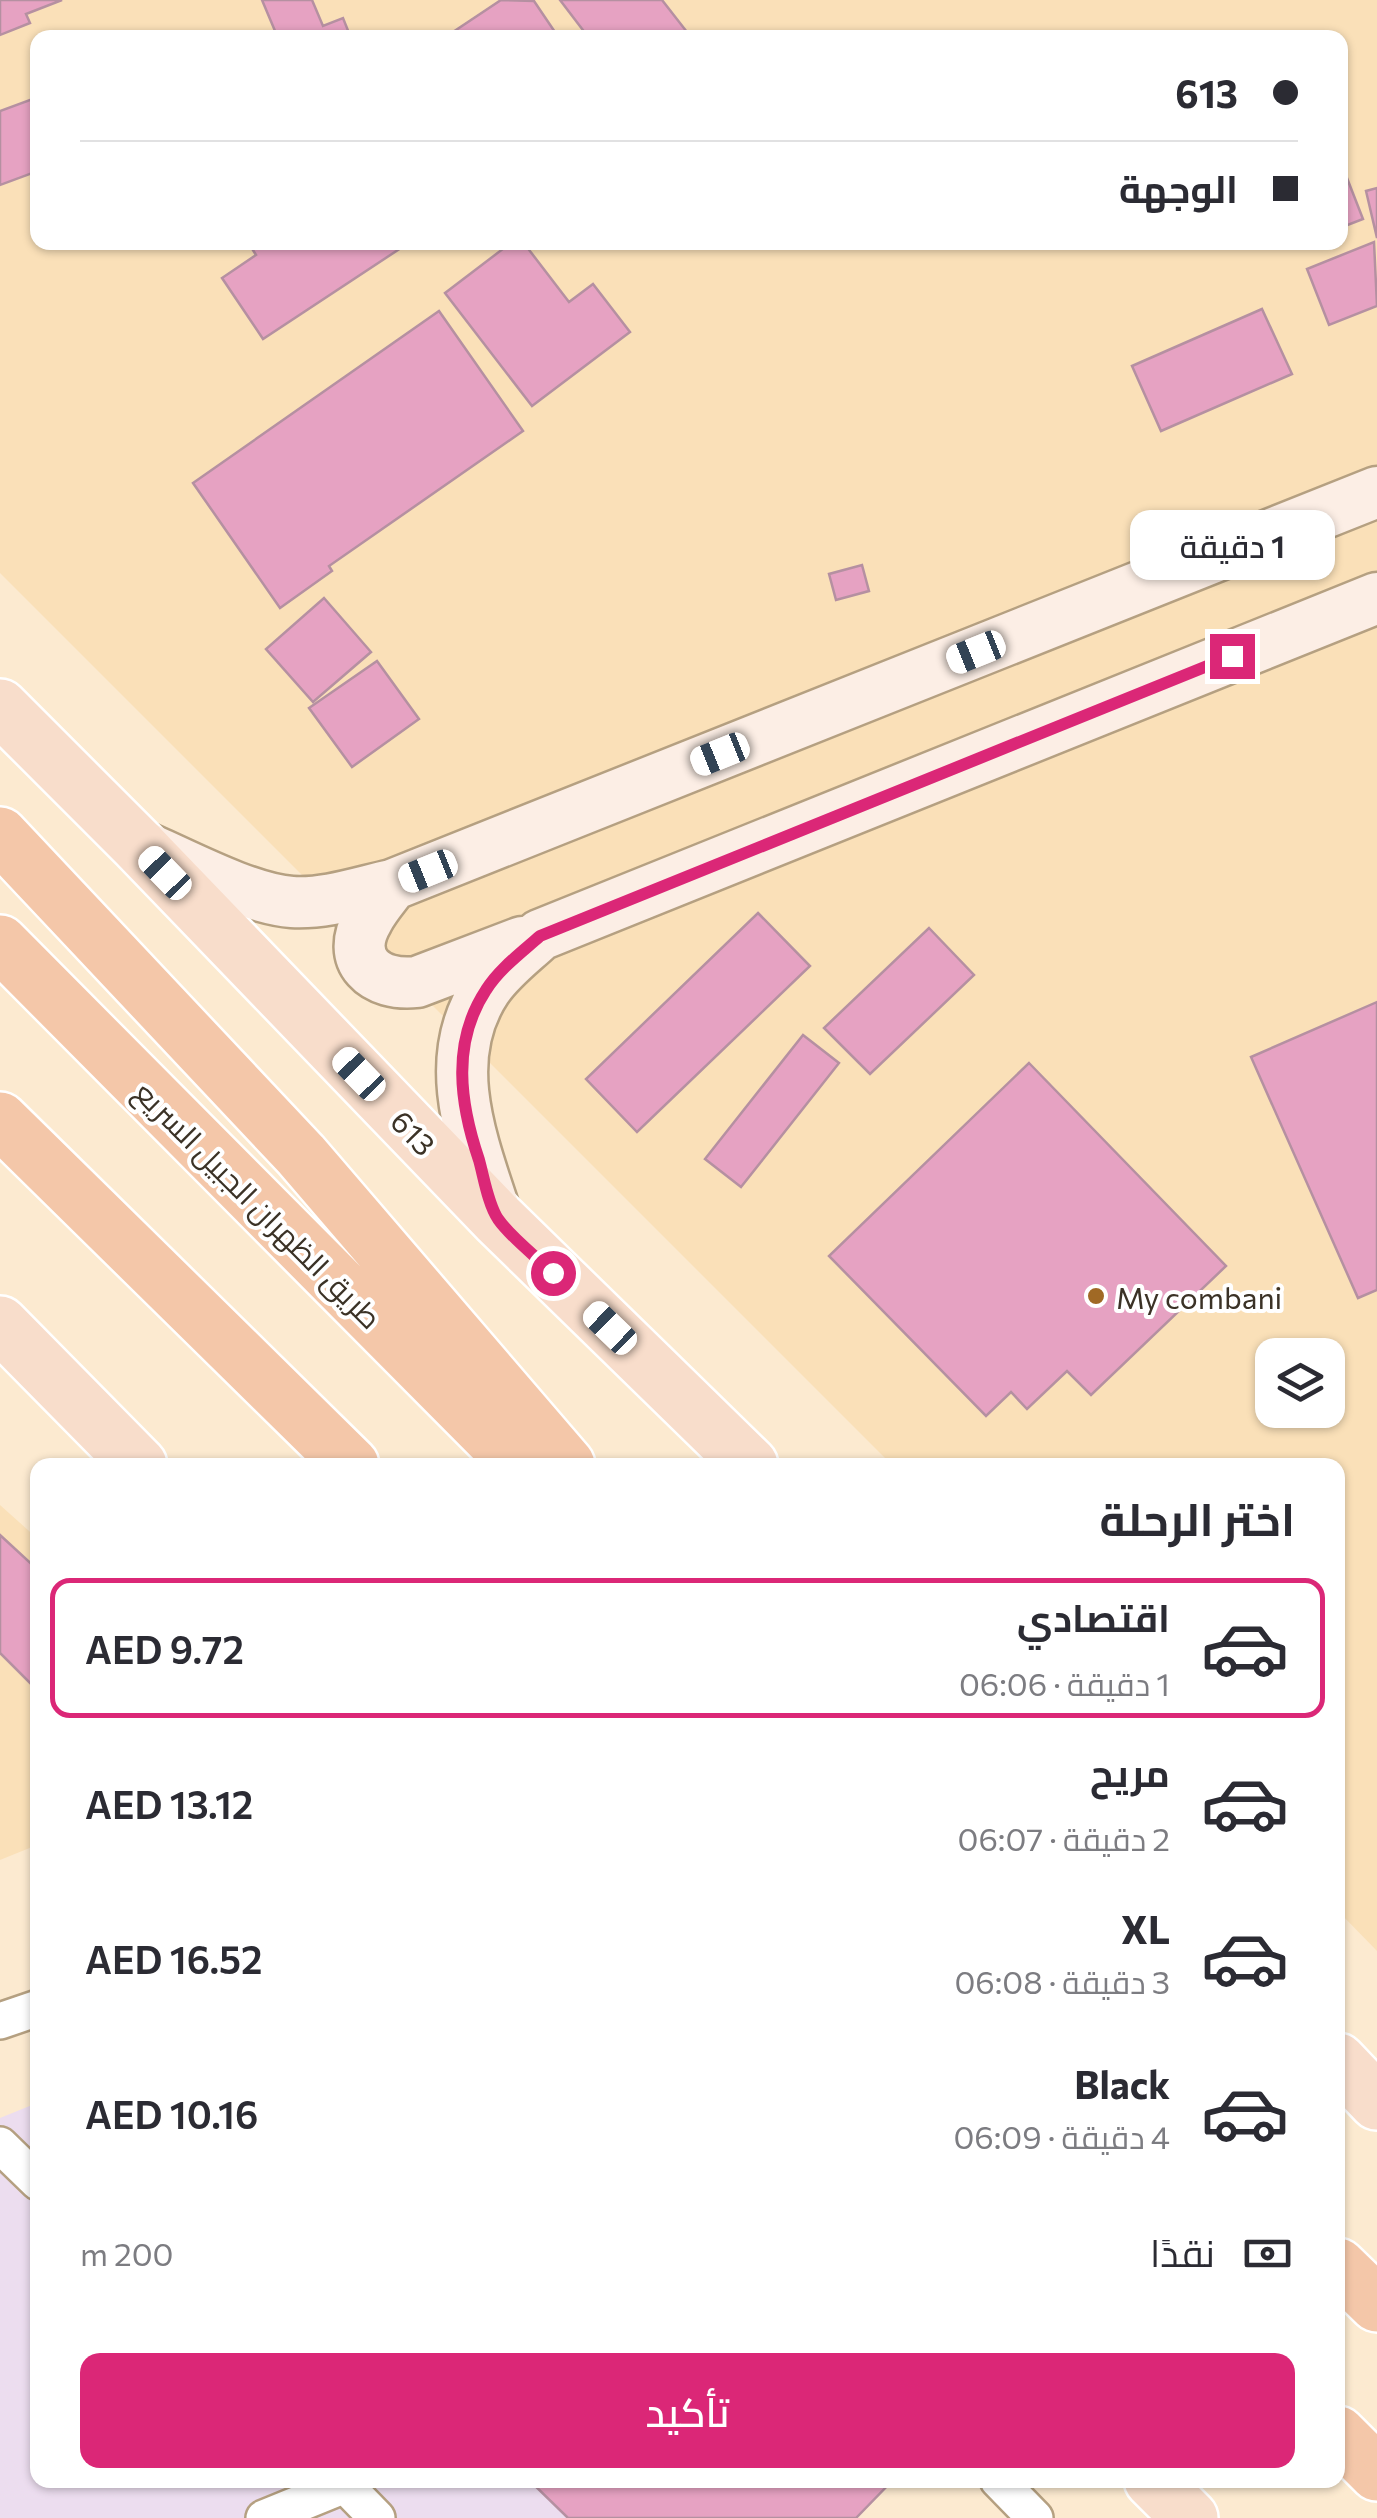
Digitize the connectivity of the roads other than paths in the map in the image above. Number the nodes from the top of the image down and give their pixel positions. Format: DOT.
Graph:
graph roads {
  1 [pos="1377,492"];
  2 [pos="1377,598"];
  3 [pos="0,707"];
  4 [pos="0,836"];
  5 [pos="137,844"];
  6 [pos="392,886"];
  7 [pos="540,936"];
  8 [pos="0,943"];
  9 [pos="0,1120"];
  10 [pos="497,1218"];
  11 [pos="0,1324"];
  12 [pos="132,1458"];
  13 [pos="344,1458"];
  14 [pos="512,1458"];
  15 [pos="562,1458"];
  16 [pos="743,1458"];
  17 [pos="30,2011"];
  18 [pos="0,2022"];
  19 [pos="1345,2068"];
  20 [pos="1377,2102"];
  21 [pos="0,2145"];
  22 [pos="30,2174"];
  23 [pos="1345,2273"];
  24 [pos="1377,2304"];
  25 [pos="1345,2441"];
  26 [pos="1377,2473"];
  27 [pos="329,2488"];
  28 [pos="348,2488"];
  29 [pos="1006,2488"];
  30 [pos="1160,2488"];
  31 [pos="264,2518"];
  32 [pos="377,2518"];
  33 [pos="1034,2518"];
  34 [pos="1190,2518"];
  1 -- 6 [label="street"];
  2 -- 7 [label="street"];
  3 -- 5 [label="main road, 613"];
  4 -- 15 [label="highway"];
  5 -- 6 [label="street"];
  5 -- 10 [label="main road, 613"];
  6 -- 7 [label="street"];
  7 -- 10 [label="street"];
  8 -- 14 [label="highway, طريق الظهران الجبيل السريع"];
  9 -- 13 [label="highway"];
  10 -- 16 [label="main road, 613"];
  11 -- 12 [label="main road"];
  17 -- 18 [label="street"];
  19 -- 20 [label="main road"];
  21 -- 22 [label="street"];
  23 -- 24 [label="highway"];
  25 -- 26 [label="highway"];
  27 -- 31 [label="street"];
  28 -- 32 [label="street"];
  29 -- 33 [label="street"];
  30 -- 34 [label="main road"];
}
